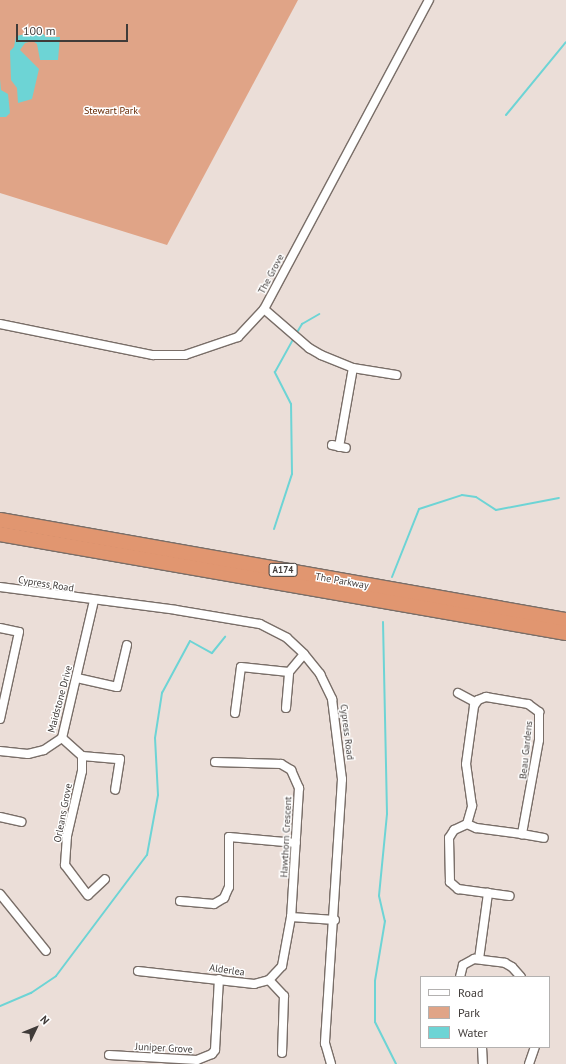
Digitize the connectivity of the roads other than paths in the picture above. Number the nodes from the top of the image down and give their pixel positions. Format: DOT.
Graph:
graph roads {
  1 [pos="429,0"];
  2 [pos="264,309"];
  3 [pos="0,324"];
  4 [pos="353,368"];
  5 [pos="396,375"];
  6 [pos="339,447"];
  7 [pos="0,520"];
  8 [pos="0,534"];
  9 [pos="0,587"];
  10 [pos="94,601"];
  11 [pos="566,620"];
  12 [pos="0,628"];
  13 [pos="566,633"];
  14 [pos="127,645"];
  15 [pos="304,654"];
  16 [pos="289,672"];
  17 [pos="77,678"];
  18 [pos="458,693"];
  19 [pos="475,702"];
  20 [pos="286,708"];
  21 [pos="235,713"];
  22 [pos="0,719"];
  23 [pos="62,738"];
  24 [pos="0,752"];
  25 [pos="82,756"];
  26 [pos="215,762"];
  27 [pos="115,790"];
  28 [pos="0,817"];
  29 [pos="20,822"];
  30 [pos="467,824"];
  31 [pos="522,834"];
  32 [pos="544,838"];
  33 [pos="296,843"];
  34 [pos="105,879"];
  35 [pos="488,893"];
  36 [pos="0,894"];
  37 [pos="510,896"];
  38 [pos="180,901"];
  39 [pos="291,917"];
  40 [pos="335,920"];
  41 [pos="46,951"];
  42 [pos="479,959"];
  43 [pos="138,971"];
  44 [pos="460,976"];
  45 [pos="520,976"];
  46 [pos="219,979"];
  47 [pos="269,980"];
  48 [pos="482,1048"];
  49 [pos="534,1048"];
  50 [pos="282,1053"];
  51 [pos="109,1055"];
  52 [pos="331,1064"];
  53 [pos="483,1064"];
  54 [pos="529,1064"];
  1 -- 2 [label="street, The Grove"];
  2 -- 3 [label="street, The Grove"];
  2 -- 4 [label="street"];
  4 -- 5 [label="street"];
  4 -- 6 [label="street"];
  7 -- 11 [label="highway, The Parkway / A174"];
  8 -- 13 [label="highway, The Parkway / A174"];
  9 -- 10 [label="street, Cypress Road"];
  10 -- 15 [label="street, Cypress Road"];
  10 -- 17 [label="street, Maidstone Drive"];
  12 -- 22 [label="street"];
  14 -- 17 [label="street"];
  15 -- 16 [label="street"];
  15 -- 40 [label="street, Cypress Road"];
  16 -- 20 [label="street"];
  16 -- 21 [label="street"];
  17 -- 23 [label="street, Maidstone Drive"];
  18 -- 19 [label="street"];
  19 -- 30 [label="street"];
  19 -- 31 [label="street, Beau Gardens"];
  23 -- 24 [label="street, Maidstone Drive"];
  23 -- 25 [label="street"];
  25 -- 27 [label="street"];
  25 -- 34 [label="street, Orleans Grove"];
  26 -- 33 [label="street, Hawthorn Crescent"];
  28 -- 29 [label="street"];
  30 -- 31 [label="street"];
  30 -- 35 [label="street"];
  31 -- 32 [label="street"];
  33 -- 38 [label="street"];
  33 -- 39 [label="street, Hawthorn Crescent"];
  35 -- 37 [label="street"];
  35 -- 42 [label="street"];
  36 -- 41 [label="street"];
  39 -- 40 [label="street"];
  39 -- 47 [label="street"];
  40 -- 52 [label="street, Cypress Road"];
  42 -- 44 [label="street"];
  42 -- 45 [label="street"];
  43 -- 46 [label="street, Alderlea"];
  46 -- 47 [label="street, Alderlea"];
  46 -- 51 [label="street, Juniper Grove"];
  47 -- 50 [label="street"];
  48 -- 53 [label="street"];
  49 -- 54 [label="street"];
}
